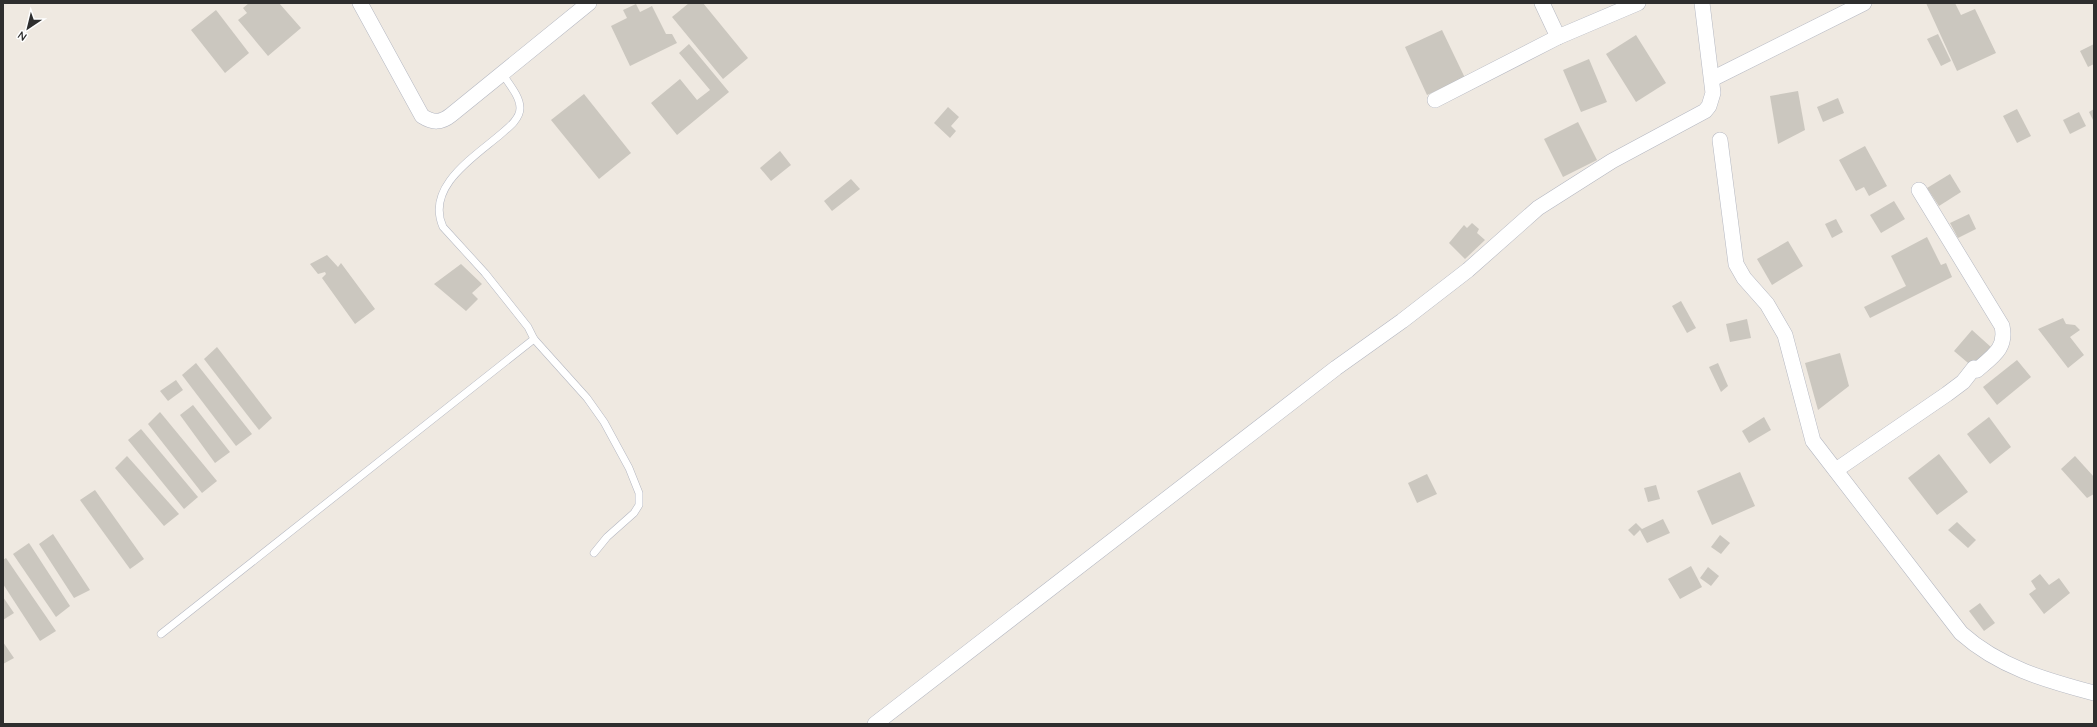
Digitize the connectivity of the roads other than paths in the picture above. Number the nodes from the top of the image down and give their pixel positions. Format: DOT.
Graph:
graph roads {
  1 [pos="360,3"];
  2 [pos="1542,3"];
  3 [pos="1638,3"];
  4 [pos="1702,3"];
  5 [pos="1864,3"];
  6 [pos="581,6"];
  7 [pos="1558,37"];
  8 [pos="502,73"];
  9 [pos="1712,79"];
  10 [pos="1436,100"];
  11 [pos="1720,140"];
  12 [pos="1919,190"];
  13 [pos="534,339"];
  14 [pos="1836,470"];
  15 [pos="594,553"];
  16 [pos="161,634"];
  17 [pos="2094,693"];
  18 [pos="875,724"];
  1 -- 8 [label="street"];
  2 -- 7 [label="street"];
  3 -- 7 [label="street"];
  4 -- 9 [label="street"];
  5 -- 9 [label="street"];
  6 -- 8 [label="street"];
  7 -- 10 [label="street"];
  8 -- 13 [label="lane"];
  9 -- 18 [label="street"];
  11 -- 14 [label="street"];
  12 -- 14 [label="street"];
  13 -- 15 [label="lane"];
  13 -- 16 [label="lane"];
  14 -- 17 [label="street"];
}
